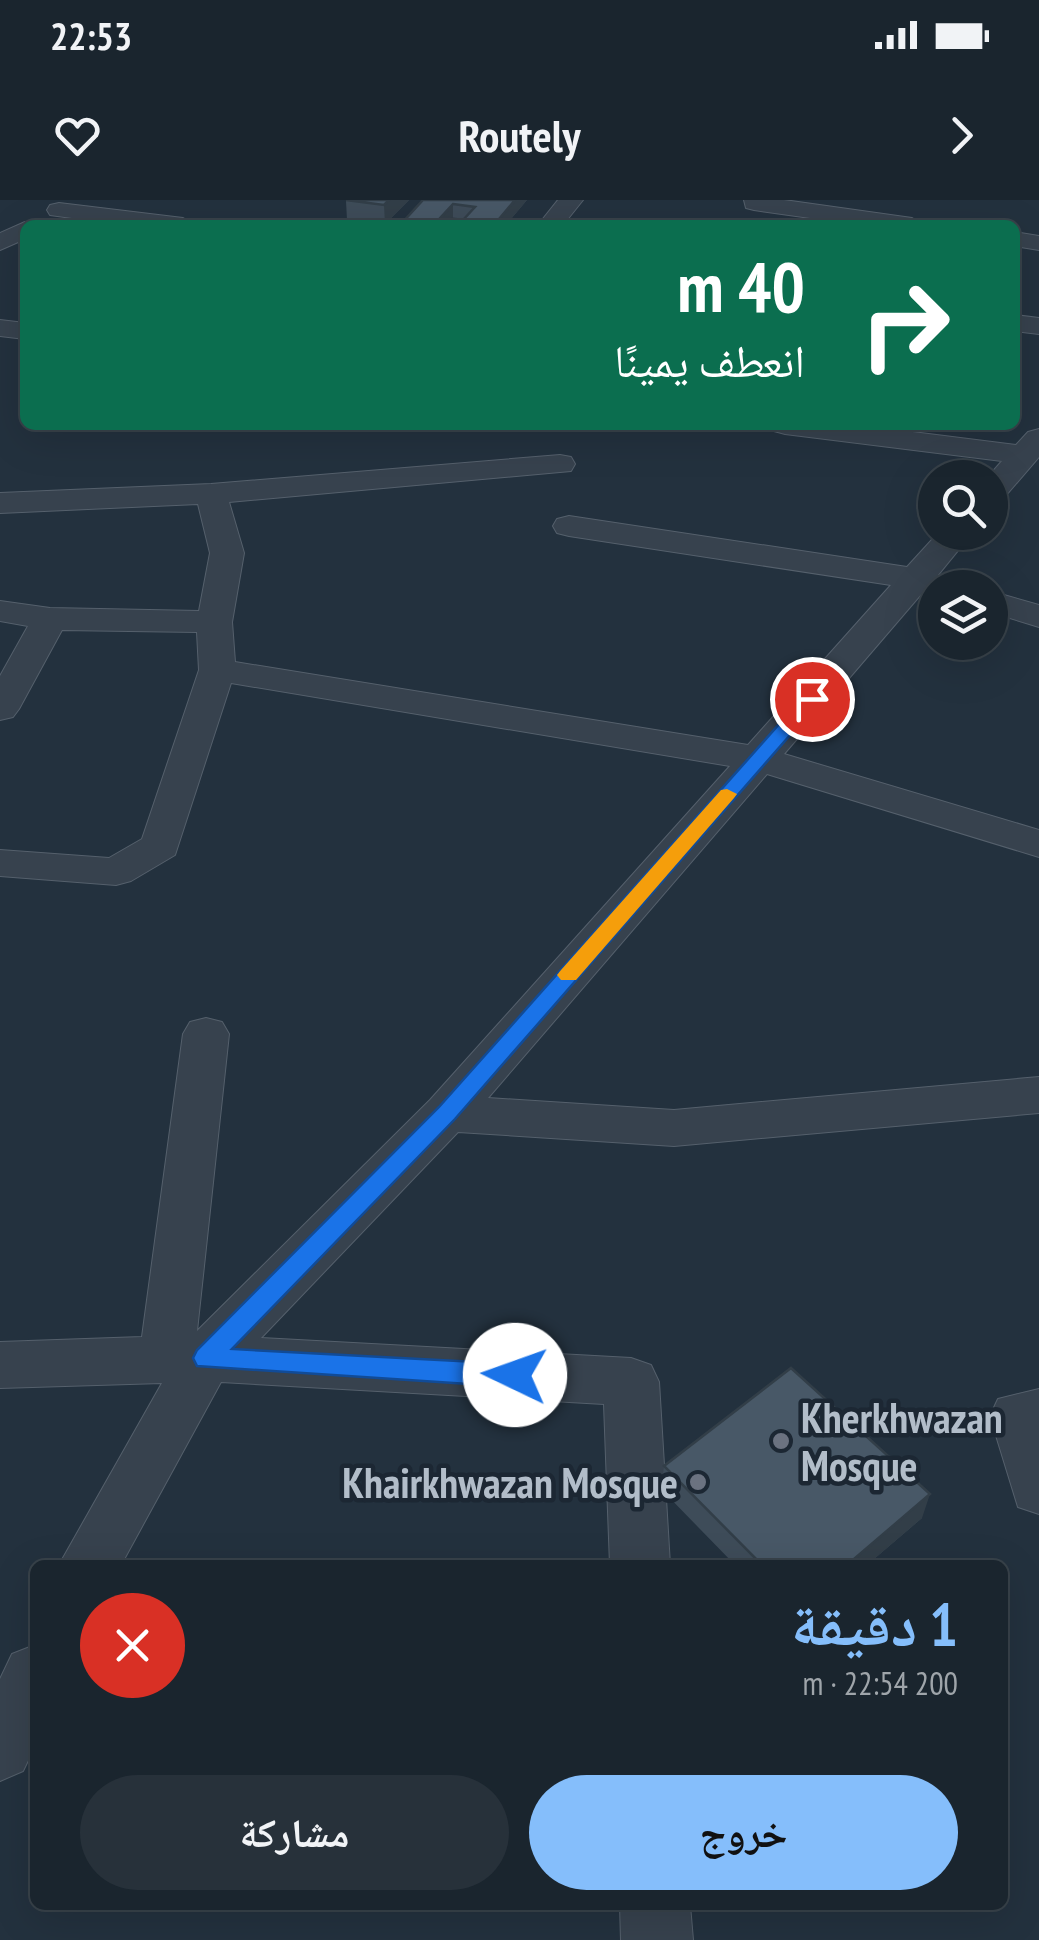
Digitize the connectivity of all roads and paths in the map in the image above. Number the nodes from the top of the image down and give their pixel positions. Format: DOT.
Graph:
graph roads {
  1 [pos="571,200"];
  2 [pos="70,203"];
  3 [pos="754,203"];
  4 [pos="41,220"];
  5 [pos="157,220"];
  6 [pos="554,220"];
  7 [pos="876,220"];
  8 [pos="837,430"];
  9 [pos="1033,449"];
  10 [pos="560,464"];
  11 [pos="1008,475"];
  12 [pos="212,494"];
  13 [pos="0,502"];
  14 [pos="569,526"];
  15 [pos="918,582"];
  16 [pos="918,596"];
  17 [pos="1008,607"];
  18 [pos="0,611"];
  19 [pos="1039,616"];
  20 [pos="50,619"];
  21 [pos="214,622"];
  22 [pos="216,670"];
  23 [pos="0,709"];
  24 [pos="759,759"];
  25 [pos="1039,844"];
  26 [pos="0,863"];
  27 [pos="206,1034"];
  28 [pos="1039,1095"];
  29 [pos="447,1113"];
  30 [pos="186,1358"];
  31 [pos="0,1364"];
  32 [pos="1039,1413"];
  33 [pos="1039,1488"];
  34 [pos="91,1560"];
  35 [pos="640,1560"];
  36 [pos="30,1686"];
  37 [pos="0,1748"];
  38 [pos="656,1910"];
  39 [pos="657,1940"];
  1 -- 6 [label="street"];
  2 -- 4 [label="street"];
  2 -- 5 [label="street"];
  3 -- 7 [label="street"];
  8 -- 9 [label="street"];
  9 -- 11 [label="street"];
  10 -- 12 [label="street"];
  12 -- 13 [label="street"];
  12 -- 21 [label="street"];
  14 -- 15 [label="street"];
  16 -- 24 [label="street"];
  17 -- 19 [label="street"];
  18 -- 20 [label="street"];
  20 -- 21 [label="street"];
  20 -- 23 [label="street"];
  21 -- 22 [label="street"];
  22 -- 24 [label="street"];
  22 -- 26 [label="street"];
  24 -- 25 [label="street"];
  24 -- 29 [label="street"];
  27 -- 30 [label="street"];
  28 -- 29 [label="street"];
  29 -- 30 [label="street"];
  30 -- 31 [label="street"];
  30 -- 34 [label="street"];
  30 -- 35 [label="street"];
  32 -- 33 [label="street"];
  36 -- 37 [label="street"];
  38 -- 39 [label="street"];
}
